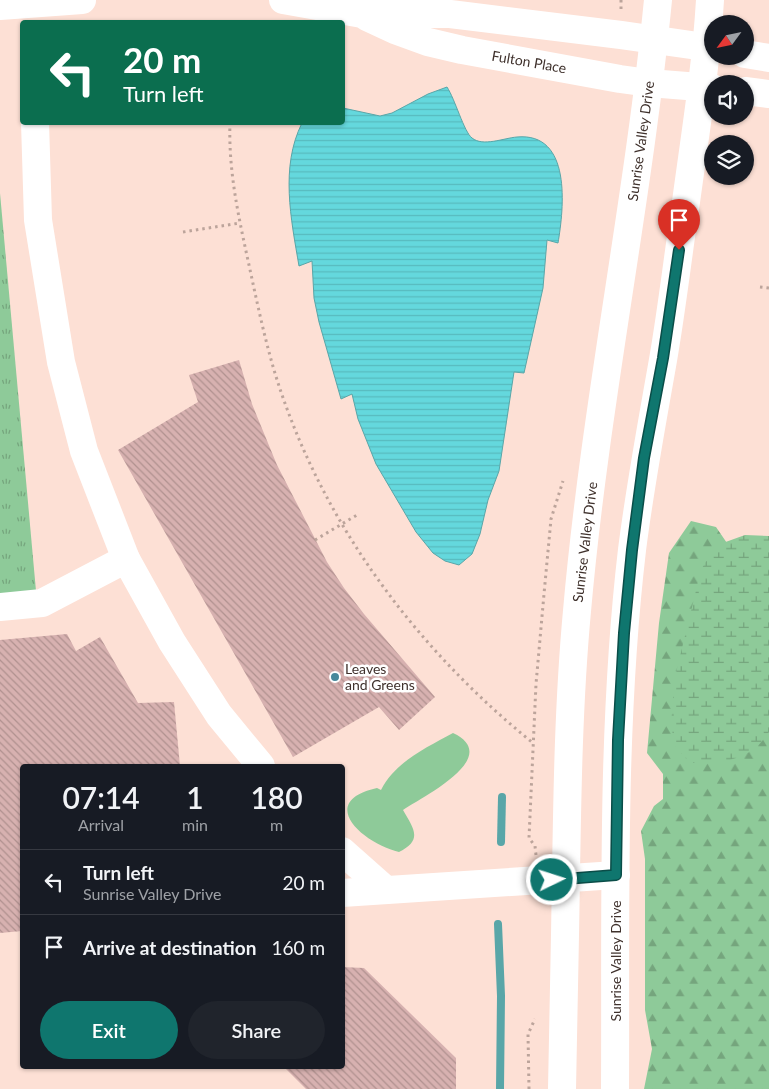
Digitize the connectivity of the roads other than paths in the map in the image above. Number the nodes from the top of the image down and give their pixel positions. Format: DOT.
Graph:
graph roads {
  1 [pos="82,0"];
  2 [pos="283,0"];
  3 [pos="658,0"];
  4 [pos="710,0"];
  5 [pos="0,6"];
  6 [pos="42,8"];
  7 [pos="362,14"];
  8 [pos="710,15"];
  9 [pos="654,40"];
  10 [pos="704,47"];
  11 [pos="754,56"];
  12 [pos="769,58"];
  13 [pos="650,83"];
  14 [pos="704,88"];
  15 [pos="754,92"];
  16 [pos="769,94"];
  17 [pos="704,107"];
  18 [pos="36,125"];
  19 [pos="126,559"];
  20 [pos="0,606"];
  21 [pos="259,764"];
  22 [pos="345,854"];
  23 [pos="616,875"];
  24 [pos="566,879"];
  25 [pos="386,890"];
  26 [pos="345,893"];
  27 [pos="562,1089"];
  28 [pos="615,1089"];
  1 -- 6 [label="main road"];
  2 -- 7 [label="main road, Fulton Place"];
  3 -- 9 [label="main road, Sunrise Valley Drive"];
  4 -- 8 [label="main road, Sunrise Valley Drive"];
  5 -- 6 [label="main road"];
  7 -- 9 [label="main road, Fulton Place"];
  7 -- 13 [label="main road, Fulton Place"];
  9 -- 10 [label="main road, Fulton Place"];
  9 -- 13 [label="main road, Sunrise Valley Drive"];
  11 -- 12 [label="main road"];
  13 -- 14 [label="main road, Fulton Place"];
  13 -- 24 [label="main road, Sunrise Valley Drive"];
  15 -- 16 [label="main road"];
  17 -- 23 [label="main road, Sunrise Valley Drive"];
  18 -- 19 [label="main road"];
  19 -- 20 [label="main road"];
  19 -- 21 [label="main road"];
  22 -- 25 [label="main road"];
  23 -- 24 [label="main road"];
  23 -- 28 [label="main road, Sunrise Valley Drive"];
  24 -- 25 [label="main road"];
  24 -- 27 [label="main road, Sunrise Valley Drive"];
  25 -- 26 [label="main road"];
}
